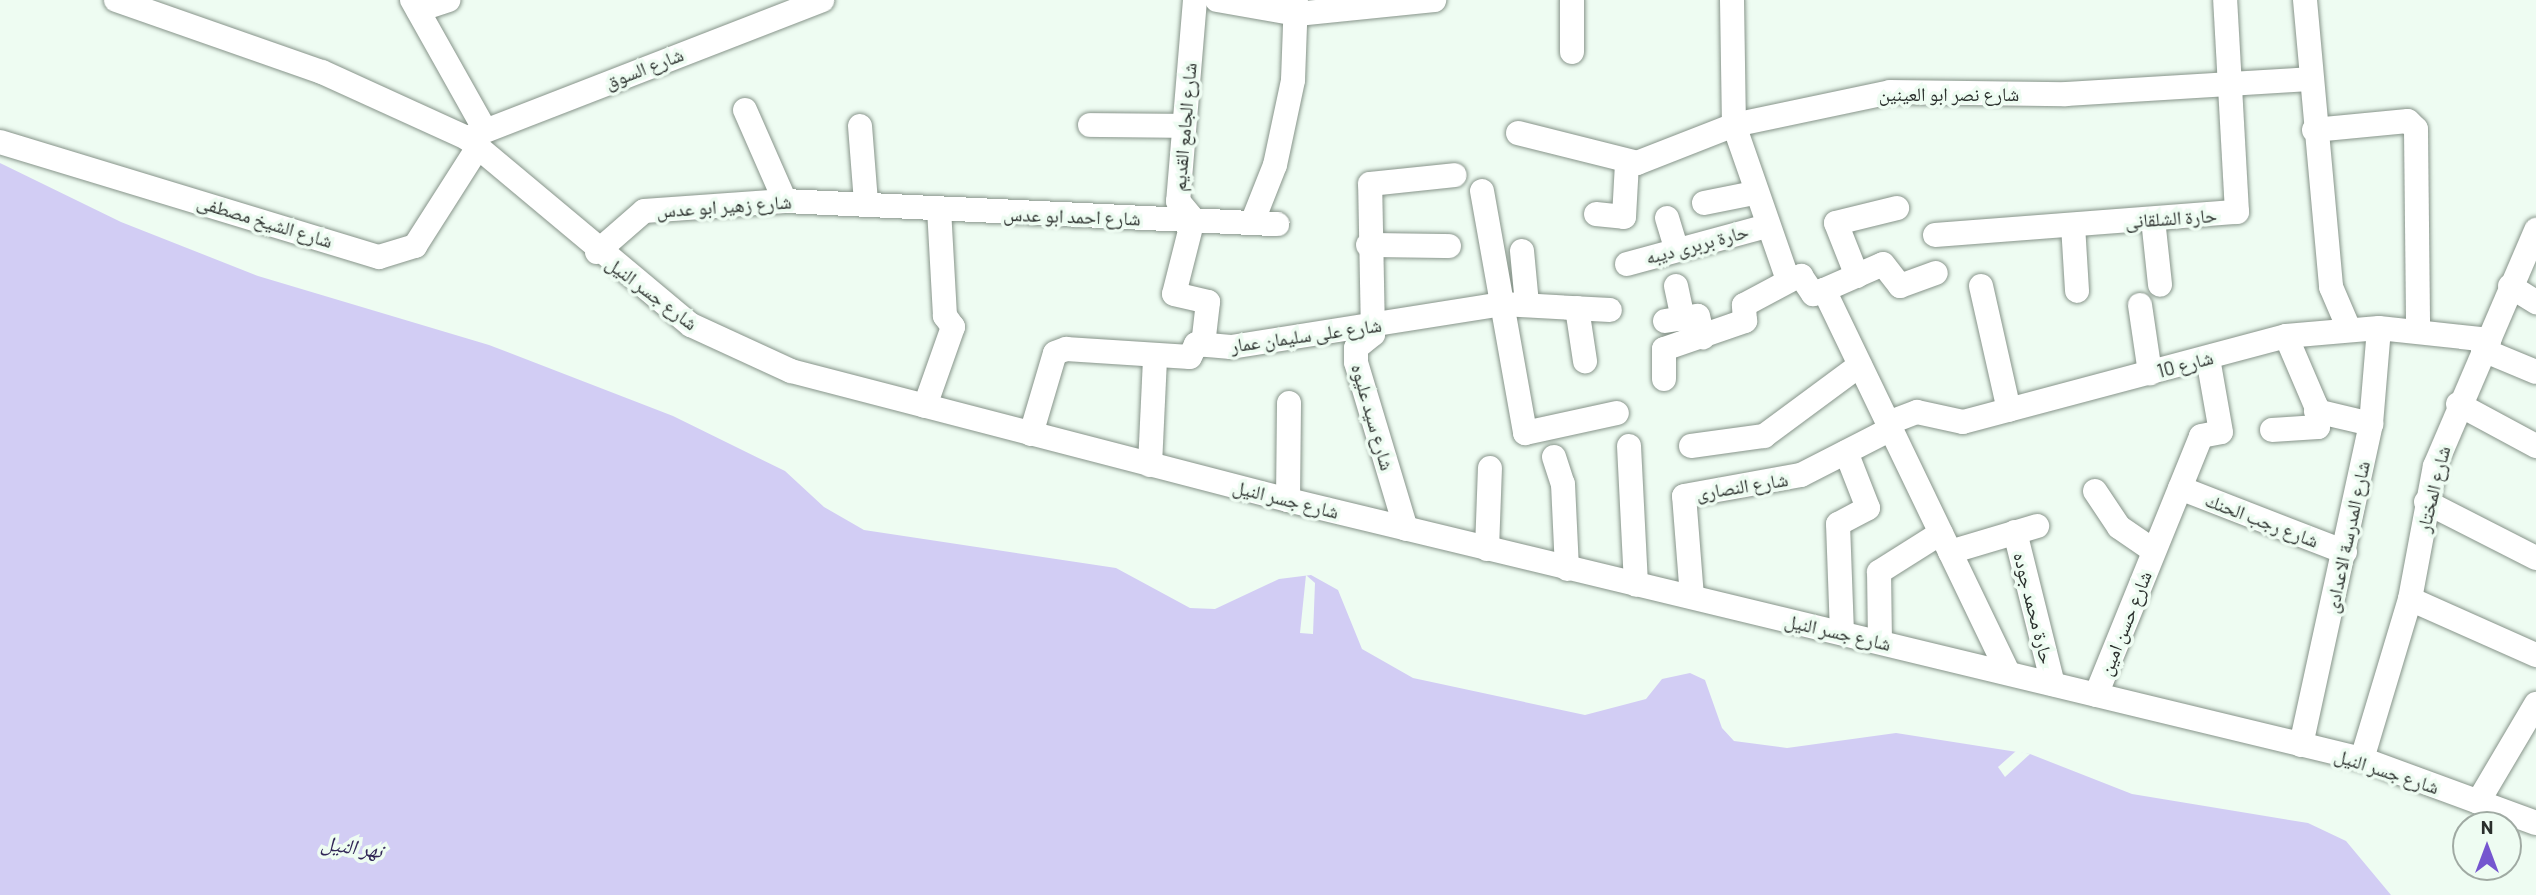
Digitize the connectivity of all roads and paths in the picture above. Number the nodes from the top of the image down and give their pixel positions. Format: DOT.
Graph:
graph roads {
  1 [pos="116,0"];
  2 [pos="448,0"];
  3 [pos="822,0"];
  4 [pos="1195,0"];
  5 [pos="1217,0"];
  6 [pos="1434,0"];
  7 [pos="1572,0"];
  8 [pos="1732,0"];
  9 [pos="2225,0"];
  10 [pos="2305,0"];
  11 [pos="415,5"];
  12 [pos="1297,7"];
  13 [pos="1572,52"];
  14 [pos="2310,79"];
  15 [pos="2230,84"];
  16 [pos="745,110"];
  17 [pos="1090,125"];
  18 [pos="1734,125"];
  19 [pos="860,126"];
  20 [pos="1184,126"];
  21 [pos="2314,131"];
  22 [pos="1518,133"];
  23 [pos="477,138"];
  24 [pos="0,142"];
  25 [pos="1627,163"];
  26 [pos="1455,175"];
  27 [pos="1482,191"];
  28 [pos="1754,193"];
  29 [pos="785,201"];
  30 [pos="866,202"];
  31 [pos="1704,204"];
  32 [pos="1897,208"];
  33 [pos="939,210"];
  34 [pos="1596,214"];
  35 [pos="1667,218"];
  36 [pos="2153,219"];
  37 [pos="1192,220"];
  38 [pos="1252,223"];
  39 [pos="1277,224"];
  40 [pos="2073,225"];
  41 [pos="1767,226"];
  42 [pos="2536,230"];
  43 [pos="1935,235"];
  44 [pos="1368,245"];
  45 [pos="1449,246"];
  46 [pos="1676,247"];
  47 [pos="1522,251"];
  48 [pos="597,252"];
  49 [pos="1627,264"];
  50 [pos="1936,273"];
  51 [pos="1857,276"];
  52 [pos="1789,281"];
  53 [pos="2160,285"];
  54 [pos="1676,286"];
  55 [pos="1981,286"];
  56 [pos="2510,286"];
  57 [pos="1824,290"];
  58 [pos="2077,291"];
  59 [pos="2536,302"];
  60 [pos="1502,304"];
  61 [pos="1527,304"];
  62 [pos="2140,305"];
  63 [pos="1577,308"];
  64 [pos="1611,310"];
  65 [pos="1372,326"];
  66 [pos="2349,328"];
  67 [pos="2379,328"];
  68 [pos="2418,329"];
  69 [pos="1703,337"];
  70 [pos="2286,337"];
  71 [pos="1203,345"];
  72 [pos="2486,345"];
  73 [pos="1155,358"];
  74 [pos="2208,358"];
  75 [pos="1585,362"];
  76 [pos="1860,365"];
  77 [pos="2536,372"];
  78 [pos="2150,373"];
  79 [pos="1664,379"];
  80 [pos="1289,403"];
  81 [pos="2458,404"];
  82 [pos="925,407"];
  83 [pos="2009,410"];
  84 [pos="2316,411"];
  85 [pos="1617,413"];
  86 [pos="2371,424"];
  87 [pos="1889,426"];
  88 [pos="2272,430"];
  89 [pos="1031,434"];
  90 [pos="1629,446"];
  91 [pos="1691,446"];
  92 [pos="2536,446"];
  93 [pos="1846,452"];
  94 [pos="1554,457"];
  95 [pos="1150,465"];
  96 [pos="1490,468"];
  97 [pos="2180,488"];
  98 [pos="2095,491"];
  99 [pos="1288,500"];
  100 [pos="2426,502"];
  101 [pos="1406,529"];
  102 [pos="1945,543"];
  103 [pos="1487,549"];
  104 [pos="2154,551"];
  105 [pos="2345,552"];
  106 [pos="2536,558"];
  107 [pos="1567,569"];
  108 [pos="1636,584"];
  109 [pos="1692,597"];
  110 [pos="2410,599"];
  111 [pos="1842,633"];
  112 [pos="1880,642"];
  113 [pos="2536,655"];
  114 [pos="2008,673"];
  115 [pos="2053,684"];
  116 [pos="2096,695"];
  117 [pos="2536,705"];
  118 [pos="2301,745"];
  119 [pos="2362,759"];
  120 [pos="2478,802"];
  121 [pos="2536,823"];
  1 -- 23 [label="street, شارع جسر النيل"];
  2 -- 11 [label="street"];
  3 -- 23 [label="street, شارع السوق"];
  4 -- 20 [label="street, شارع الجامع القديم"];
  5 -- 12 [label="street"];
  6 -- 12 [label="street"];
  7 -- 13 [label="street"];
  8 -- 18 [label="street"];
  9 -- 15 [label="street, حارة الشلقانى"];
  10 -- 14 [label="street"];
  11 -- 23 [label="street"];
  12 -- 38 [label="street"];
  14 -- 15 [label="street, شارع نصر ابو العينين"];
  14 -- 21 [label="street"];
  15 -- 18 [label="street, شارع نصر ابو العينين"];
  15 -- 36 [label="street, حارة الشلقانى"];
  16 -- 29 [label="street"];
  17 -- 20 [label="street"];
  18 -- 25 [label="street, شارع نصر ابو العينين"];
  18 -- 28 [label="street"];
  19 -- 30 [label="street"];
  20 -- 37 [label="street, شارع الجامع القديم"];
  21 -- 66 [label="street"];
  21 -- 68 [label="street"];
  22 -- 25 [label="street"];
  23 -- 24 [label="street, شارع الشيخ مصطفى"];
  23 -- 48 [label="street, شارع جسر النيل"];
  25 -- 34 [label="street"];
  26 -- 44 [label="street"];
  27 -- 60 [label="street"];
  28 -- 31 [label="street"];
  28 -- 41 [label="street"];
  29 -- 30 [label="street, شارع زهير ابو عدس"];
  29 -- 48 [label="street, شارع زهير ابو عدس"];
  30 -- 33 [label="street, شارع احمد ابو عدس"];
  32 -- 51 [label="street"];
  33 -- 37 [label="street, شارع احمد ابو عدس"];
  33 -- 82 [label="street"];
  35 -- 46 [label="street"];
  36 -- 40 [label="street, حارة الشلقانى"];
  36 -- 53 [label="street"];
  37 -- 38 [label="street, شارع احمد ابو عدس"];
  37 -- 71 [label="street, شارع الجامع القديم"];
  38 -- 39 [label="street, شارع احمد ابو عدس"];
  40 -- 43 [label="street, حارة الشلقانى"];
  40 -- 58 [label="street"];
  41 -- 46 [label="street, حارة بربرى ديبه"];
  41 -- 52 [label="street"];
  42 -- 56 [label="street, شارع المختار"];
  44 -- 45 [label="street"];
  44 -- 65 [label="street"];
  46 -- 49 [label="street, حارة بربرى ديبه"];
  47 -- 61 [label="street"];
  48 -- 82 [label="street, شارع جسر النيل"];
  50 -- 51 [label="street"];
  51 -- 57 [label="street"];
  52 -- 57 [label="street"];
  52 -- 69 [label="street"];
  54 -- 69 [label="street"];
  55 -- 83 [label="street"];
  56 -- 59 [label="street"];
  56 -- 72 [label="street, شارع المختار"];
  57 -- 76 [label="street"];
  60 -- 61 [label="street, شارع على سليمان عمار"];
  60 -- 65 [label="street, شارع على سليمان عمار"];
  60 -- 85 [label="street"];
  61 -- 63 [label="street, شارع على سليمان عمار"];
  62 -- 78 [label="street"];
  63 -- 64 [label="street, شارع على سليمان عمار"];
  63 -- 75 [label="street"];
  65 -- 71 [label="street, شارع على سليمان عمار"];
  65 -- 101 [label="street, شارع سيد عليوه"];
  66 -- 67 [label="street, شارع 10"];
  66 -- 70 [label="street, شارع 10"];
  67 -- 68 [label="street, شارع 10"];
  67 -- 86 [label="street, شارع المدرسة الاعدادى"];
  68 -- 72 [label="street, شارع 10"];
  69 -- 79 [label="street"];
  70 -- 74 [label="street, شارع 10"];
  70 -- 84 [label="street"];
  71 -- 73 [label="street, شارع على سليمان عمار"];
  72 -- 77 [label="street, شارع 10"];
  72 -- 81 [label="street, شارع المختار"];
  73 -- 89 [label="street, شارع على سليمان عمار"];
  73 -- 95 [label="street"];
  74 -- 78 [label="street, شارع 10"];
  74 -- 97 [label="street, شارع حسن امين"];
  76 -- 87 [label="street"];
  76 -- 91 [label="street"];
  78 -- 83 [label="street, شارع 10"];
  80 -- 99 [label="street"];
  81 -- 92 [label="street"];
  81 -- 100 [label="street, شارع المختار"];
  82 -- 89 [label="street, شارع جسر النيل"];
  83 -- 87 [label="street, شارع 10"];
  84 -- 86 [label="street"];
  84 -- 88 [label="street"];
  86 -- 105 [label="street, شارع المدرسة الاعدادى"];
  87 -- 93 [label="street, شارع النصارى"];
  87 -- 102 [label="street"];
  89 -- 95 [label="street, شارع جسر النيل"];
  90 -- 108 [label="street"];
  93 -- 109 [label="street, شارع النصارى"];
  93 -- 111 [label="street"];
  94 -- 107 [label="street"];
  95 -- 99 [label="street, شارع جسر النيل"];
  96 -- 103 [label="street"];
  97 -- 104 [label="street, شارع حسن امين"];
  97 -- 105 [label="street, شارع رجب الحنك"];
  98 -- 104 [label="street, شارع حسن امين"];
  99 -- 101 [label="street, شارع جسر النيل"];
  100 -- 106 [label="street"];
  100 -- 110 [label="street, شارع المختار"];
  101 -- 103 [label="street, شارع جسر النيل"];
  102 -- 112 [label="street"];
  102 -- 114 [label="street"];
  102 -- 115 [label="street, حارة محمد جوده"];
  103 -- 107 [label="street, شارع جسر النيل"];
  104 -- 116 [label="street, شارع حسن امين"];
  105 -- 118 [label="street, شارع المدرسة الاعدادى"];
  107 -- 108 [label="street, شارع جسر النيل"];
  108 -- 109 [label="street, شارع جسر النيل"];
  109 -- 111 [label="street, شارع جسر النيل"];
  110 -- 113 [label="street"];
  110 -- 119 [label="street, شارع المختار"];
  111 -- 112 [label="street, شارع جسر النيل"];
  112 -- 114 [label="street, شارع جسر النيل"];
  114 -- 115 [label="street, شارع جسر النيل"];
  115 -- 116 [label="street, شارع جسر النيل"];
  116 -- 118 [label="street, شارع جسر النيل"];
  117 -- 120 [label="street"];
  118 -- 119 [label="street, شارع جسر النيل"];
  119 -- 120 [label="street, شارع جسر النيل"];
  120 -- 121 [label="street, شارع جسر النيل"];
}
